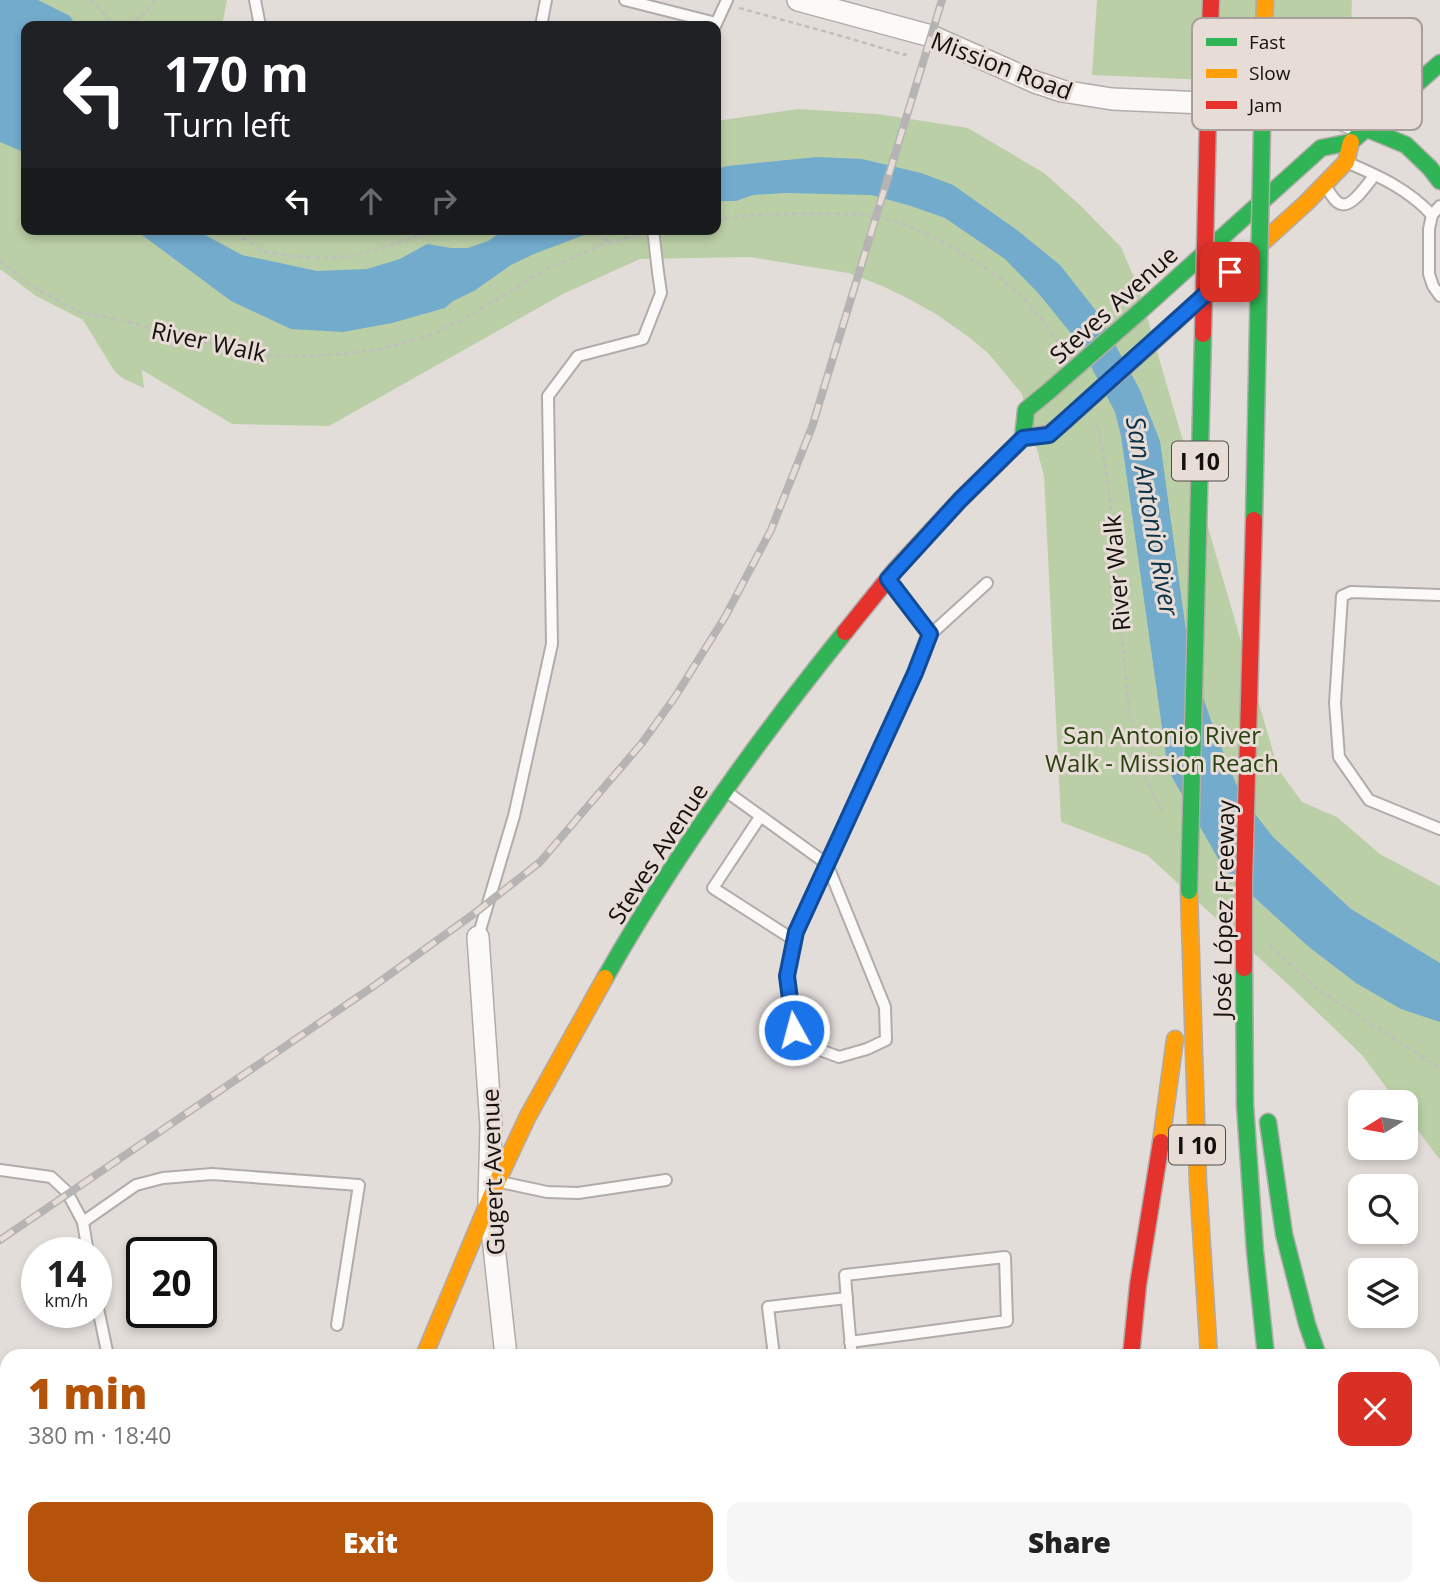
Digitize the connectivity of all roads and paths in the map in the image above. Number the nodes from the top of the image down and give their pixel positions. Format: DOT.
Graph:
graph roads {
  1 [pos="90,0"];
  2 [pos="155,0"];
  3 [pos="255,0"];
  4 [pos="546,0"];
  5 [pos="625,0"];
  6 [pos="798,0"];
  7 [pos="1211,0"];
  8 [pos="1265,0"];
  9 [pos="731,4"];
  10 [pos="1210,18"];
  11 [pos="1264,18"];
  12 [pos="110,21"];
  13 [pos="135,21"];
  14 [pos="259,21"];
  15 [pos="542,21"];
  16 [pos="704,21"];
  17 [pos="717,21"];
  18 [pos="905,55"];
  19 [pos="1440,63"];
  20 [pos="1422,79"];
  21 [pos="1192,102"];
  22 [pos="1208,130"];
  23 [pos="1262,130"];
  24 [pos="1349,130"];
  25 [pos="1364,130"];
  26 [pos="1358,135"];
  27 [pos="1346,162"];
  28 [pos="1374,176"];
  29 [pos="1440,181"];
  30 [pos="1324,184"];
  31 [pos="1436,211"];
  32 [pos="721,218"];
  33 [pos="238,235"];
  34 [pos="421,235"];
  35 [pos="604,235"];
  36 [pos="636,235"];
  37 [pos="651,235"];
  38 [pos="607,243"];
  39 [pos="0,260"];
  40 [pos="1440,296"];
  41 [pos="1062,349"];
  42 [pos="1095,419"];
  43 [pos="1023,438"];
  44 [pos="888,579"];
  45 [pos="987,583"];
  46 [pos="1440,595"];
  47 [pos="930,634"];
  48 [pos="725,790"];
  49 [pos="760,817"];
  50 [pos="1168,820"];
  51 [pos="1440,829"];
  52 [pos="827,864"];
  53 [pos="1189,934"];
  54 [pos="478,937"];
  55 [pos="794,940"];
  56 [pos="1267,942"];
  57 [pos="1244,1047"];
  58 [pos="1440,1068"];
  59 [pos="0,1170"];
  60 [pos="666,1180"];
  61 [pos="493,1191"];
  62 [pos="83,1222"];
  63 [pos="85,1237"];
  64 [pos="847,1298"];
  65 [pos="337,1325"];
  66 [pos="102,1328"];
  67 [pos="850,1342"];
  68 [pos="106,1349"];
  69 [pos="427,1349"];
  70 [pos="505,1349"];
  71 [pos="773,1349"];
  72 [pos="851,1349"];
  73 [pos="1132,1349"];
  74 [pos="1209,1349"];
  75 [pos="1265,1349"];
  76 [pos="1316,1349"];
  1 -- 12 [label="path"];
  2 -- 13 [label="path"];
  3 -- 14 [label="lane"];
  4 -- 15 [label="lane"];
  5 -- 16 [label="lane"];
  6 -- 21 [label="street, Mission Road"];
  7 -- 10 [label="main road, José López Freeway / I 10, bridge"];
  8 -- 11 [label="main road, José López Freeway / I 10, bridge"];
  9 -- 17 [label="lane"];
  9 -- 18 [label="path"];
  19 -- 20 [label="main road, Steves Avenue"];
  22 -- 53 [label="main road, José López Freeway / I 10, bridge"];
  23 -- 57 [label="main road, José López Freeway / I 10, bridge"];
  24 -- 26 [label="street, Mission Road"];
  25 -- 26 [label="main road, Steves Avenue"];
  26 -- 27 [label="main road"];
  26 -- 29 [label="main road, Mission Road"];
  26 -- 43 [label="main road, Steves Avenue, bridge"];
  27 -- 28 [label="lane"];
  27 -- 30 [label="main road, Steves Avenue"];
  28 -- 30 [label="lane"];
  28 -- 31 [label="lane"];
  30 -- 43 [label="main road, Steves Avenue, bridge"];
  31 -- 40 [label="lane"];
  32 -- 41 [label="path"];
  33 -- 34 [label="path"];
  35 -- 38 [label="path"];
  36 -- 38 [label="path, River Walk"];
  37 -- 54 [label="lane, bridge"];
  38 -- 39 [label="path, River Walk"];
  42 -- 50 [label="path, River Walk"];
  43 -- 44 [label="main road, Steves Avenue"];
  44 -- 47 [label="lane"];
  44 -- 48 [label="main road, Steves Avenue"];
  45 -- 47 [label="lane"];
  46 -- 51 [label="lane"];
  47 -- 52 [label="lane"];
  48 -- 49 [label="lane"];
  48 -- 61 [label="main road, Steves Avenue"];
  49 -- 52 [label="lane"];
  49 -- 55 [label="lane"];
  52 -- 55 [label="lane"];
  52 -- 55 [label="lane"];
  53 -- 73 [label="main road"];
  53 -- 74 [label="main road, José López Freeway / I 10"];
  54 -- 61 [label="street, Gugert Avenue"];
  56 -- 58 [label="path"];
  57 -- 75 [label="main road, José López Freeway / I 10"];
  57 -- 76 [label="main road"];
  59 -- 62 [label="lane"];
  60 -- 61 [label="lane"];
  61 -- 69 [label="main road, Steves Avenue"];
  61 -- 70 [label="street, Gugert Avenue"];
  62 -- 63 [label="lane"];
  62 -- 65 [label="lane"];
  64 -- 67 [label="lane"];
  64 -- 67 [label="lane"];
  64 -- 71 [label="lane"];
  66 -- 68 [label="lane"];
  67 -- 72 [label="lane"];
}
